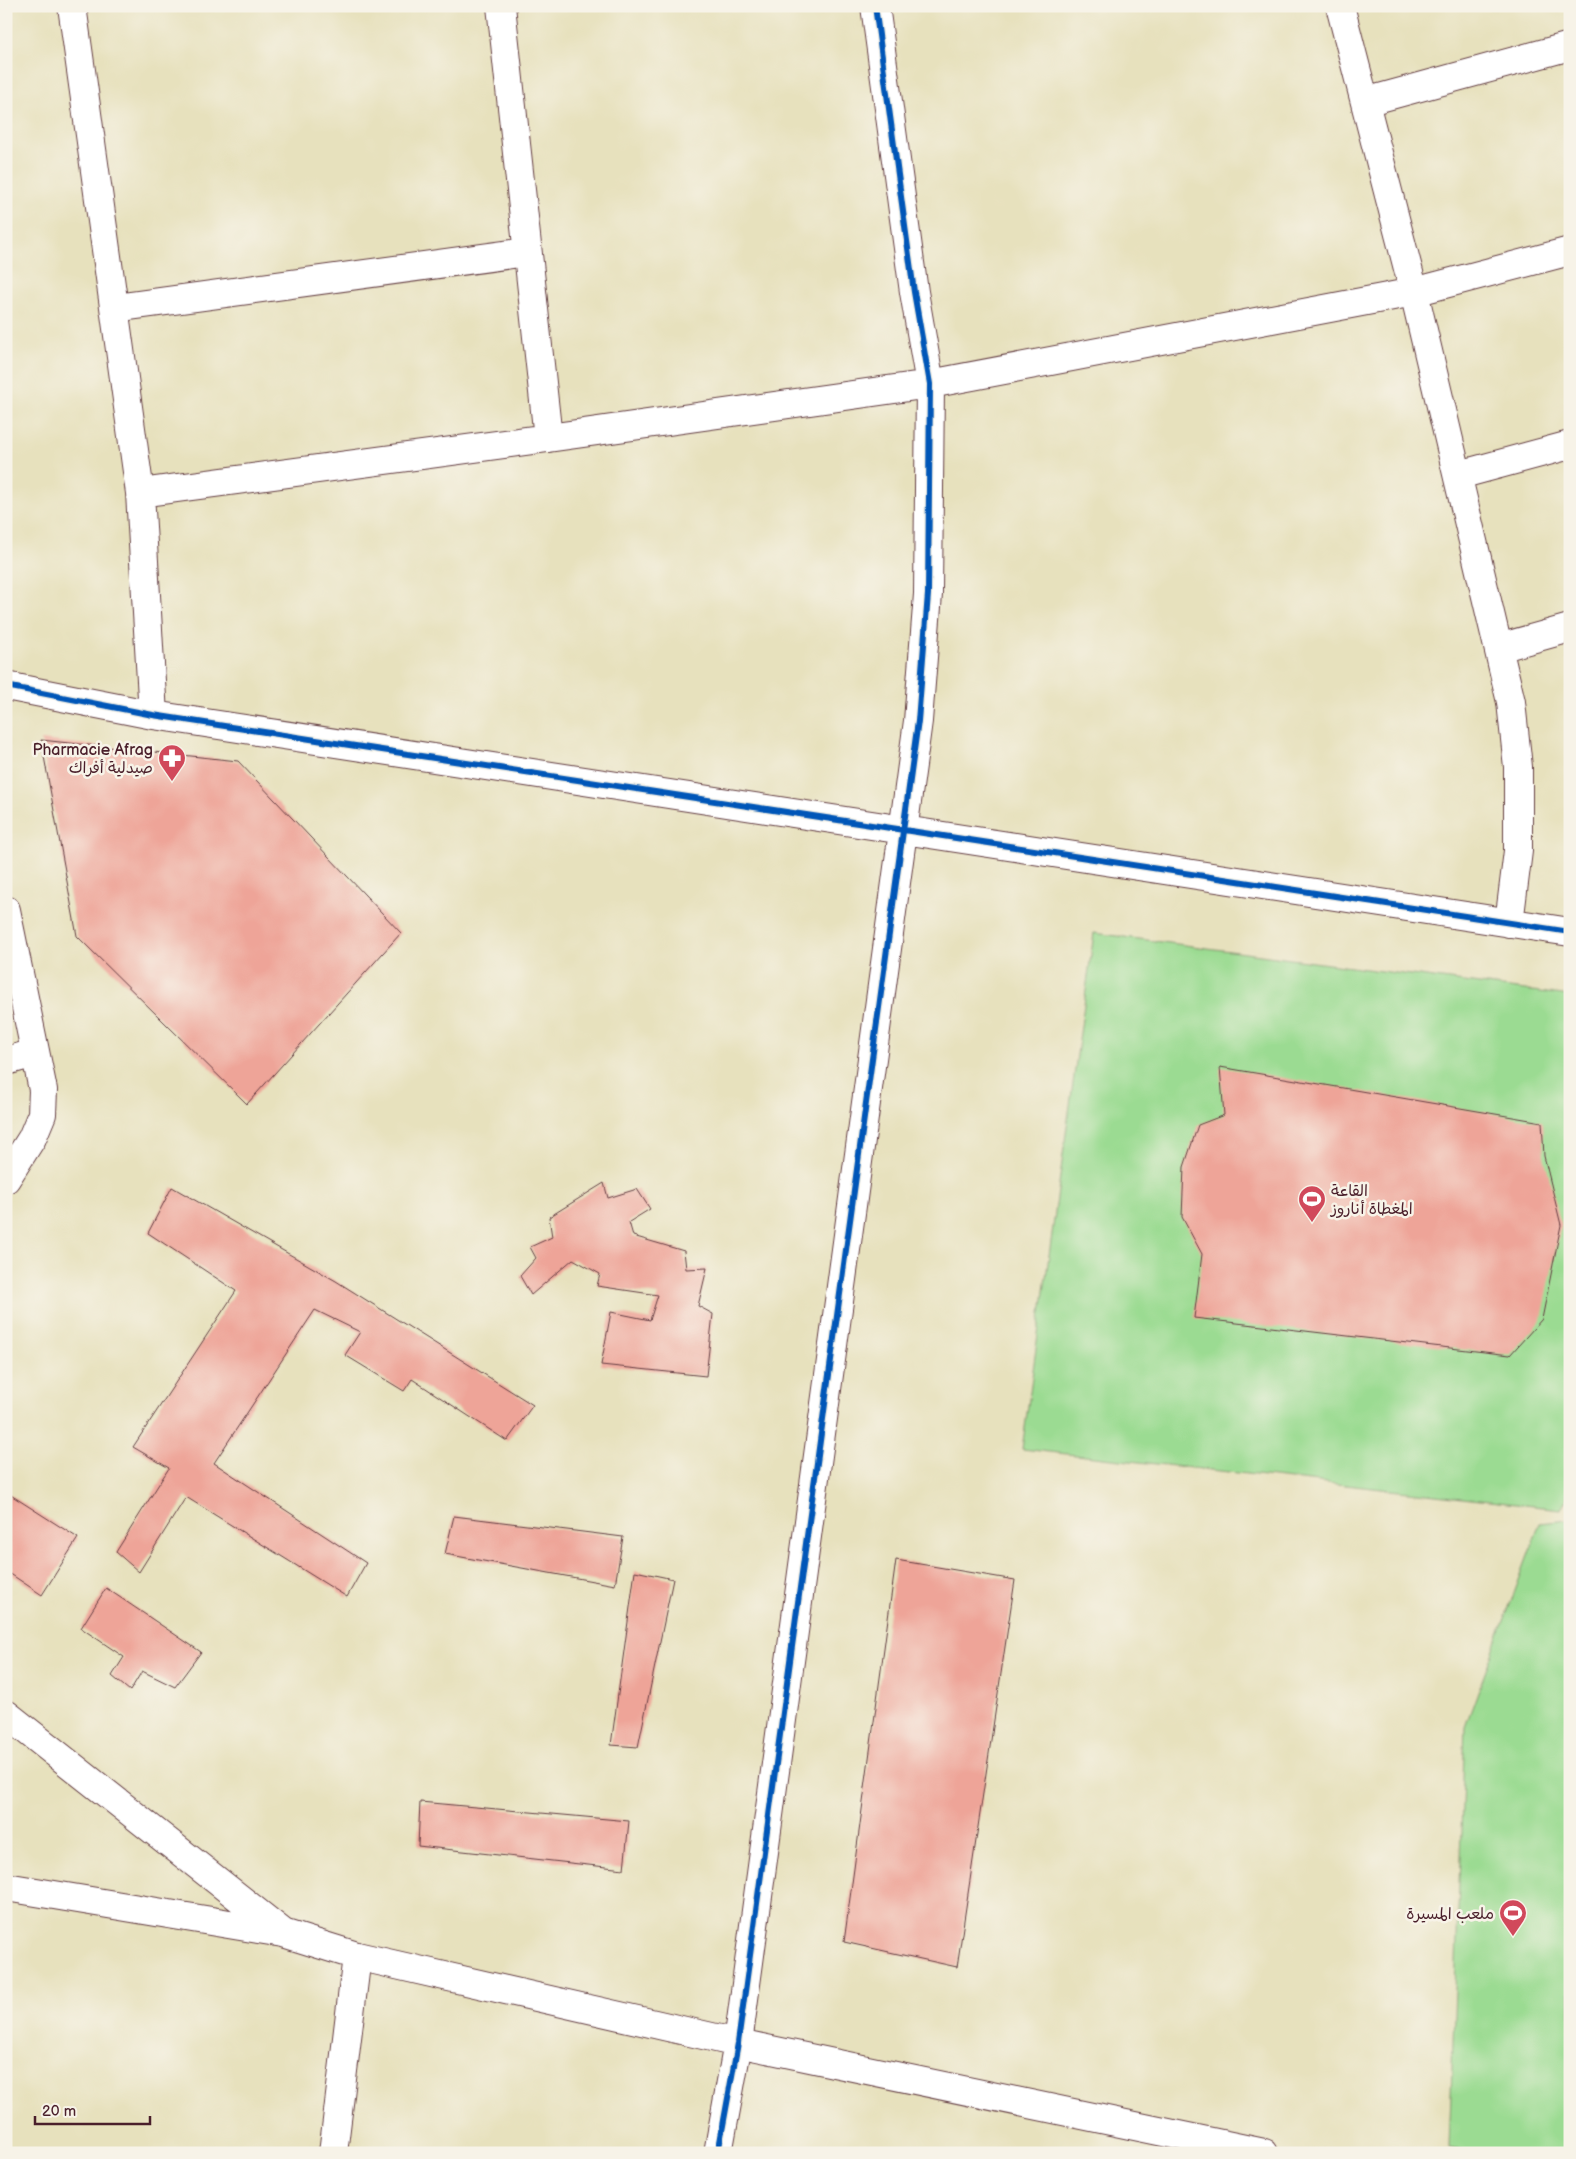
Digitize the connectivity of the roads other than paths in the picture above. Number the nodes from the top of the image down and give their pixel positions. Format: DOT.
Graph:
graph roads {
  1 [pos="72,6"];
  2 [pos="501,6"];
  3 [pos="875,6"];
  4 [pos="1340,6"];
  5 [pos="1570,46"];
  6 [pos="1365,102"];
  7 [pos="1570,251"];
  8 [pos="527,252"];
  9 [pos="1414,292"];
  10 [pos="115,308"];
  11 [pos="930,384"];
  12 [pos="548,438"];
  13 [pos="1570,445"];
  14 [pos="1459,475"];
  15 [pos="140,493"];
  16 [pos="1570,628"];
  17 [pos="1499,648"];
  18 [pos="6,686"];
  19 [pos="153,716"];
  20 [pos="901,828"];
  21 [pos="6,910"];
  22 [pos="1509,923"];
  23 [pos="1570,932"];
  24 [pos="35,1053"];
  25 [pos="6,1061"];
  26 [pos="6,1179"];
  27 [pos="6,1714"];
  28 [pos="6,1887"];
  29 [pos="283,1933"];
  30 [pos="357,1956"];
  31 [pos="738,2043"];
  32 [pos="333,2153"];
  33 [pos="718,2153"];
  34 [pos="1264,2153"];
  1 -- 10 [label="street"];
  2 -- 8 [label="street"];
  3 -- 11 [label="street"];
  4 -- 6 [label="street"];
  5 -- 6 [label="street"];
  6 -- 9 [label="street"];
  7 -- 9 [label="street"];
  8 -- 10 [label="street"];
  8 -- 12 [label="street"];
  9 -- 11 [label="street"];
  9 -- 14 [label="street"];
  10 -- 15 [label="street"];
  11 -- 12 [label="street"];
  11 -- 20 [label="street"];
  12 -- 15 [label="street"];
  13 -- 14 [label="street"];
  14 -- 17 [label="street"];
  15 -- 19 [label="street"];
  16 -- 17 [label="street"];
  17 -- 22 [label="street"];
  18 -- 19 [label="street"];
  19 -- 20 [label="street"];
  20 -- 22 [label="street"];
  20 -- 31 [label="street"];
  21 -- 24 [label="street"];
  22 -- 23 [label="street"];
  24 -- 25 [label="street"];
  24 -- 26 [label="street"];
  27 -- 29 [label="street"];
  28 -- 29 [label="street"];
  29 -- 30 [label="street"];
  30 -- 31 [label="street"];
  30 -- 32 [label="street"];
  31 -- 33 [label="street"];
  31 -- 34 [label="street"];
}
